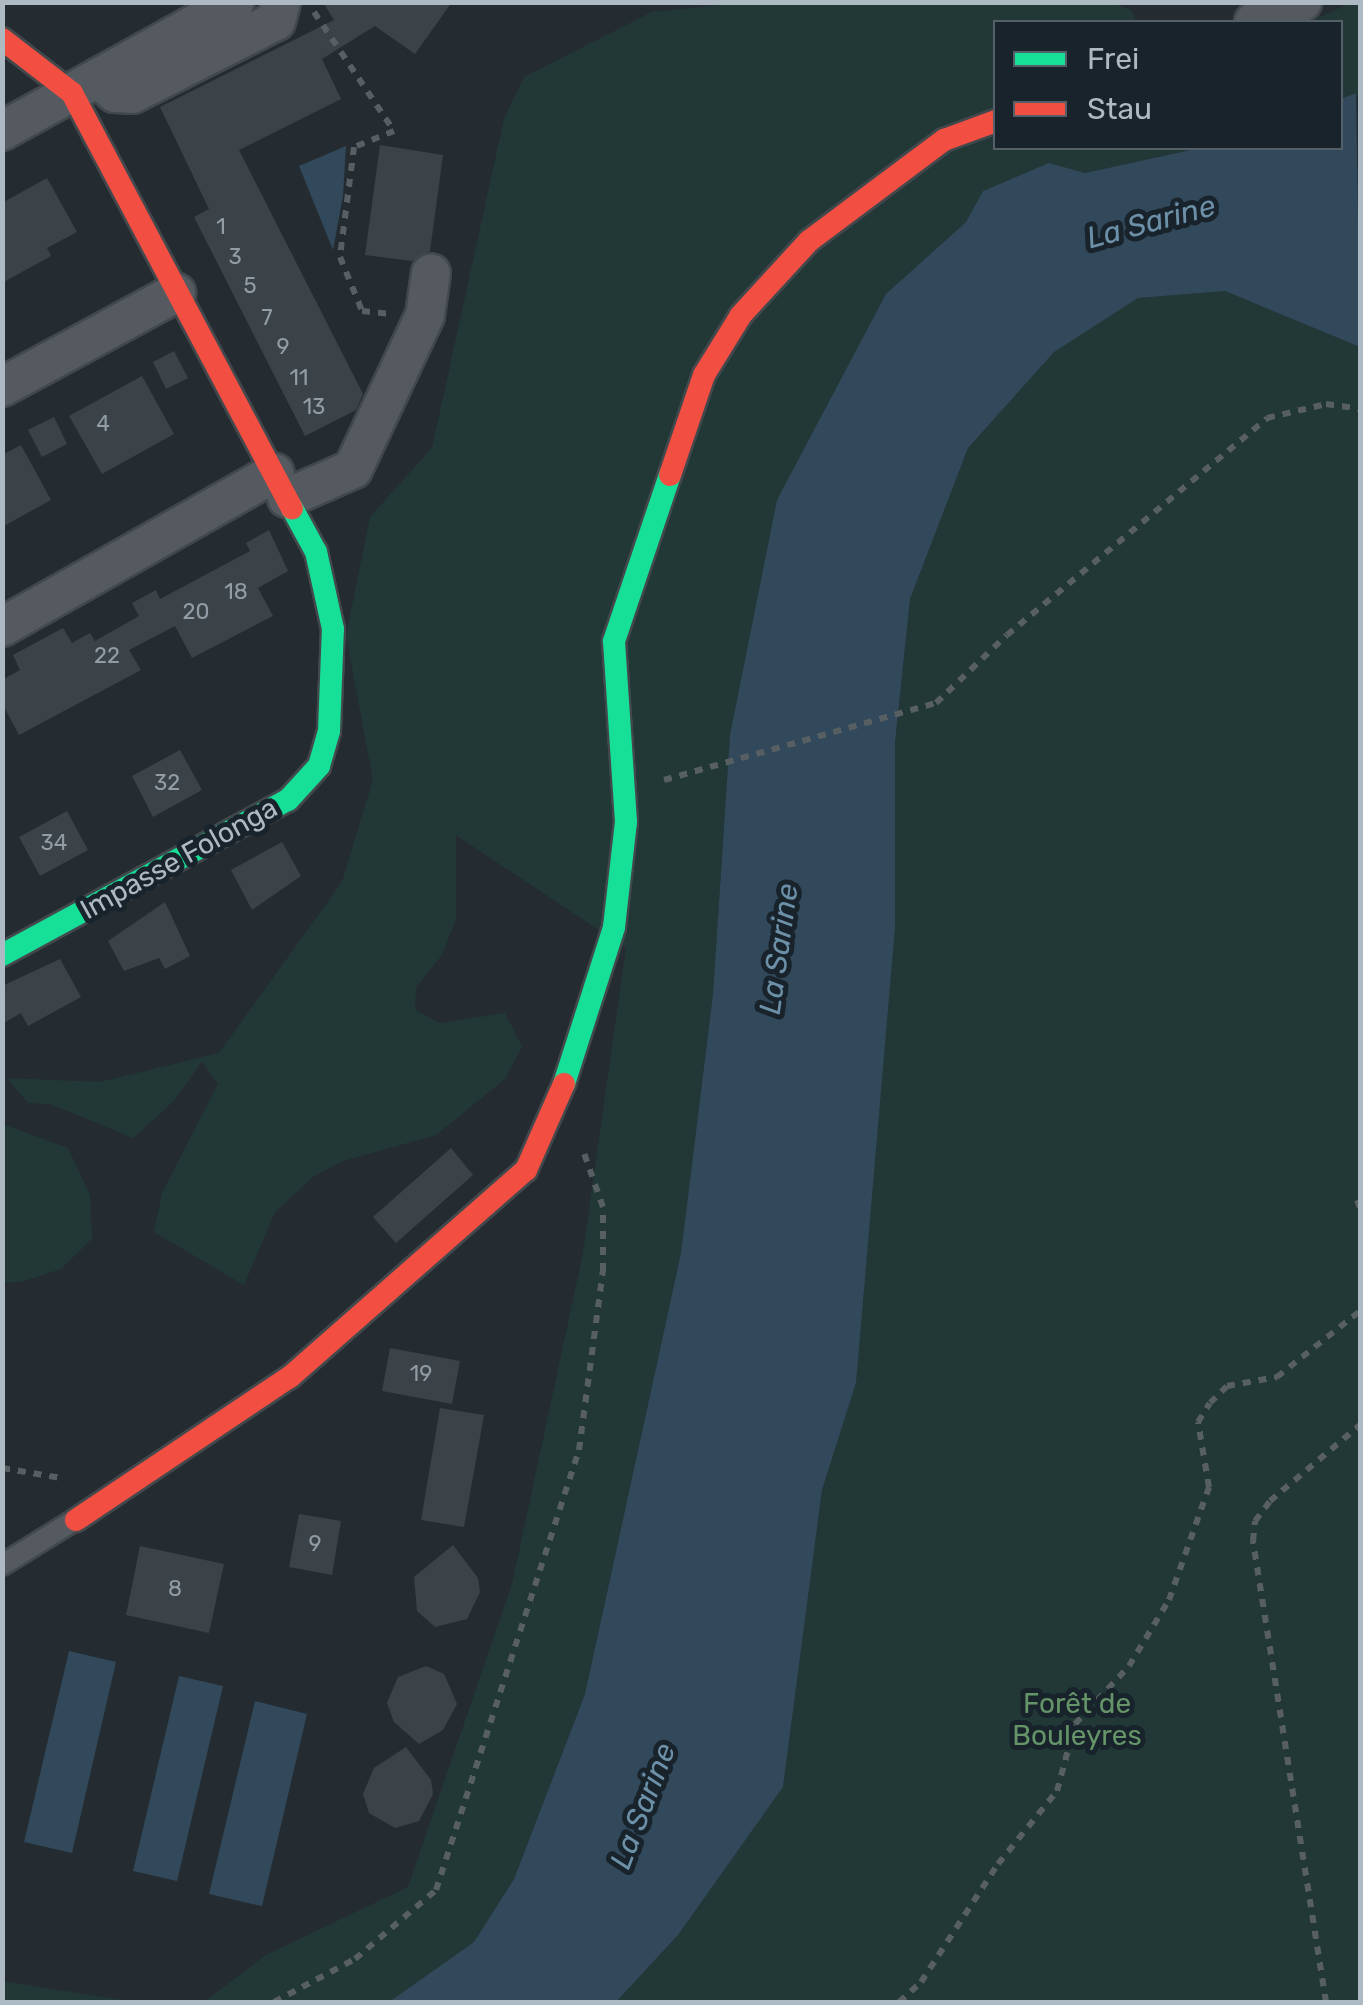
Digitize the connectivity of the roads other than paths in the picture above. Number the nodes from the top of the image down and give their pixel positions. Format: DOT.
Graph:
graph roads {
  1 [pos="235,2"];
  2 [pos="281,2"];
  3 [pos="1302,2"];
  4 [pos="1259,20"];
  5 [pos="2,39"];
  6 [pos="85,86"];
  7 [pos="993,122"];
  8 [pos="2,131"];
  9 [pos="432,273"];
  10 [pos="176,292"];
  11 [pos="2,386"];
  12 [pos="280,486"];
  13 [pos="2,627"];
  14 [pos="2,955"];
  15 [pos="76,1520"];
  16 [pos="2,1565"];
  1 -- 6 [label="street"];
  2 -- 6 [label="street"];
  3 -- 4 [label="street"];
  5 -- 6 [label="street"];
  6 -- 8 [label="street"];
  6 -- 10 [label="street, Impasse Folonga"];
  7 -- 15 [label="street"];
  9 -- 12 [label="street"];
  10 -- 11 [label="street"];
  10 -- 12 [label="street, Impasse Folonga"];
  12 -- 13 [label="street"];
  12 -- 14 [label="street, Impasse Folonga"];
  15 -- 16 [label="lane"];
}
